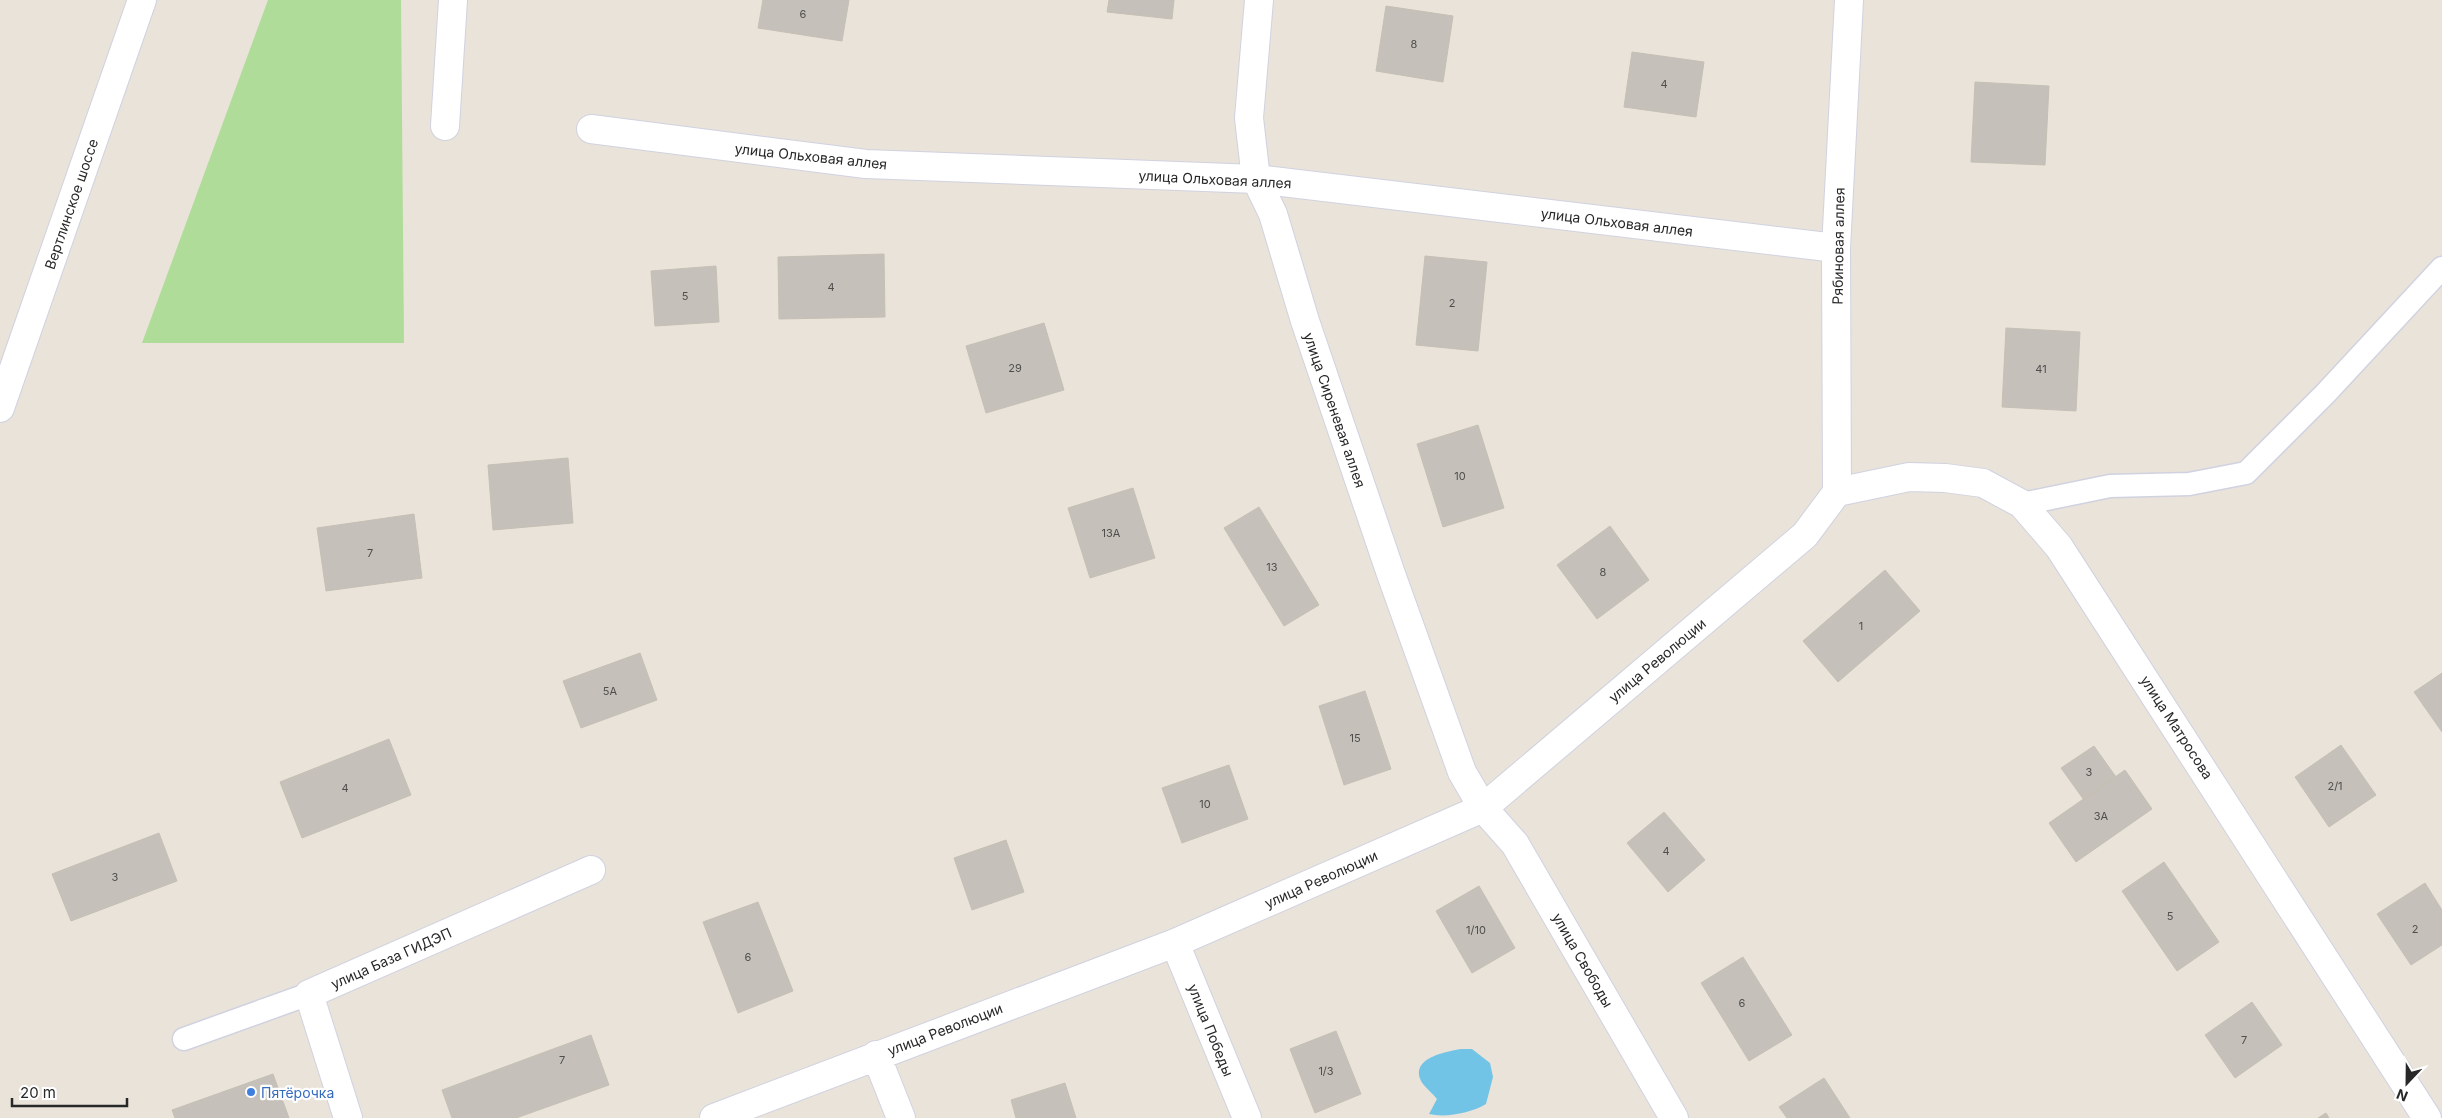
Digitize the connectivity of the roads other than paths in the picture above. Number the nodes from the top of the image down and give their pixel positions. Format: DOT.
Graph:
graph roads {
  1 [pos="142,0"];
  2 [pos="453,0"];
  3 [pos="1259,0"];
  4 [pos="1849,0"];
  5 [pos="446,126"];
  6 [pos="592,129"];
  7 [pos="1256,179"];
  8 [pos="1836,248"];
  9 [pos="2442,268"];
  10 [pos="0,408"];
  11 [pos="1837,492"];
  12 [pos="2022,504"];
  13 [pos="1483,808"];
  14 [pos="591,870"];
  15 [pos="1175,943"];
  16 [pos="309,994"];
  17 [pos="184,1039"];
  18 [pos="876,1055"];
  19 [pos="348,1118"];
  20 [pos="714,1118"];
  21 [pos="901,1118"];
  22 [pos="1246,1118"];
  23 [pos="1674,1118"];
  24 [pos="2427,1118"];
  1 -- 10 [label="street, Вертлинское шоссе"];
  2 -- 5 [label="street"];
  3 -- 7 [label="street, улица Сиреневая аллея"];
  4 -- 8 [label="street, Рябиновая аллея"];
  6 -- 7 [label="street, улица Ольховая аллея"];
  7 -- 8 [label="street, улица Ольховая аллея"];
  7 -- 13 [label="street, улица Сиреневая аллея"];
  8 -- 11 [label="street, Рябиновая аллея"];
  9 -- 12 [label="lane"];
  11 -- 12 [label="street, улица Матросова"];
  11 -- 13 [label="street, улица Революции"];
  12 -- 24 [label="street, улица Матросова"];
  13 -- 15 [label="street, улица Революции"];
  13 -- 23 [label="street, улица Свободы"];
  14 -- 16 [label="street, улица База ГИДЭП"];
  15 -- 18 [label="street, улица Революции"];
  15 -- 22 [label="street, улица Победы"];
  16 -- 17 [label="lane"];
  16 -- 19 [label="street"];
  18 -- 20 [label="street, улица Революции"];
  18 -- 21 [label="street"];
}
